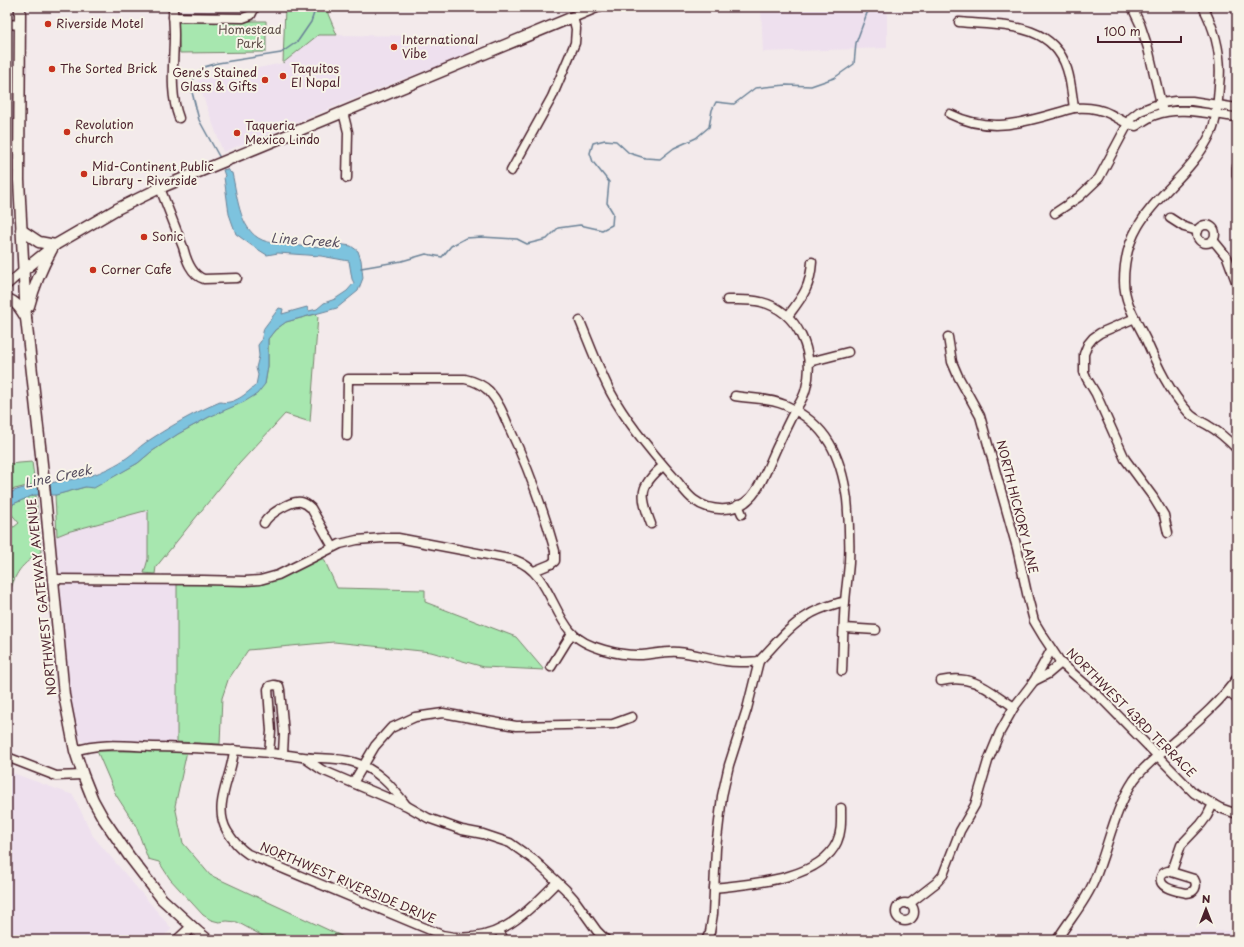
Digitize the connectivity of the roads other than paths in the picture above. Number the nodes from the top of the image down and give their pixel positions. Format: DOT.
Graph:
graph roads {
  1 [pos="20,7"];
  2 [pos="173,7"];
  3 [pos="255,7"];
  4 [pos="596,7"];
  5 [pos="1132,7"];
  6 [pos="1203,7"];
  7 [pos="173,17"];
  8 [pos="572,17"];
  9 [pos="959,22"];
  10 [pos="7,24"];
  11 [pos="20,25"];
  12 [pos="1161,103"];
  13 [pos="1217,104"];
  14 [pos="1074,108"];
  15 [pos="1237,108"];
  16 [pos="343,112"];
  17 [pos="1163,113"];
  18 [pos="950,114"];
  19 [pos="1216,115"];
  20 [pos="1237,117"];
  21 [pos="179,118"];
  22 [pos="1128,124"];
  23 [pos="1237,168"];
  24 [pos="511,171"];
  25 [pos="1237,176"];
  26 [pos="347,178"];
  27 [pos="160,188"];
  28 [pos="1055,213"];
  29 [pos="1170,218"];
  30 [pos="21,230"];
  31 [pos="1198,232"];
  32 [pos="1213,240"];
  33 [pos="55,245"];
  34 [pos="812,262"];
  35 [pos="24,270"];
  36 [pos="238,278"];
  37 [pos="1237,284"];
  38 [pos="7,285"];
  39 [pos="7,299"];
  40 [pos="727,300"];
  41 [pos="788,316"];
  42 [pos="26,318"];
  43 [pos="1135,318"];
  44 [pos="580,321"];
  45 [pos="948,337"];
  46 [pos="848,352"];
  47 [pos="809,362"];
  48 [pos="735,396"];
  49 [pos="795,410"];
  50 [pos="347,436"];
  51 [pos="1237,449"];
  52 [pos="663,466"];
  53 [pos="738,505"];
  54 [pos="742,514"];
  55 [pos="264,523"];
  56 [pos="651,524"];
  57 [pos="1168,533"];
  58 [pos="333,547"];
  59 [pos="534,572"];
  60 [pos="53,579"];
  61 [pos="845,601"];
  62 [pos="844,628"];
  63 [pos="876,630"];
  64 [pos="572,633"];
  65 [pos="1051,650"];
  66 [pos="759,661"];
  67 [pos="1061,664"];
  68 [pos="551,667"];
  69 [pos="842,671"];
  70 [pos="1237,678"];
  71 [pos="941,681"];
  72 [pos="1034,681"];
  73 [pos="1228,692"];
  74 [pos="1237,699"];
  75 [pos="1014,707"];
  76 [pos="632,717"];
  77 [pos="234,750"];
  78 [pos="75,751"];
  79 [pos="269,752"];
  80 [pos="283,754"];
  81 [pos="1158,755"];
  82 [pos="7,757"];
  83 [pos="303,757"];
  84 [pos="363,766"];
  85 [pos="83,775"];
  86 [pos="353,783"];
  87 [pos="1213,804"];
  88 [pos="407,806"];
  89 [pos="841,808"];
  90 [pos="1237,814"];
  91 [pos="1172,871"];
  92 [pos="557,882"];
  93 [pos="714,888"];
  94 [pos="908,904"];
  95 [pos="192,927"];
  96 [pos="499,931"];
  97 [pos="597,931"];
  98 [pos="178,940"];
  99 [pos="208,940"];
  100 [pos="504,940"];
  101 [pos="600,940"];
  102 [pos="606,940"];
  103 [pos="706,940"];
  104 [pos="1057,940"];
  1 -- 11 [label="main road, NORTHWEST GATEWAY AVENUE"];
  2 -- 7 [label="street"];
  3 -- 7 [label="street"];
  4 -- 8 [label="main road"];
  5 -- 12 [label="street"];
  6 -- 13 [label="street"];
  7 -- 21 [label="street"];
  8 -- 16 [label="main road"];
  8 -- 24 [label="street"];
  9 -- 14 [label="street"];
  10 -- 11 [label="street"];
  11 -- 30 [label="main road, NORTHWEST GATEWAY AVENUE"];
  12 -- 13 [label="street"];
  12 -- 17 [label="street"];
  12 -- 22 [label="street"];
  13 -- 15 [label="street"];
  13 -- 19 [label="street"];
  14 -- 18 [label="street"];
  14 -- 22 [label="street"];
  16 -- 26 [label="street"];
  16 -- 27 [label="main road"];
  17 -- 19 [label="street"];
  17 -- 22 [label="street"];
  19 -- 20 [label="street"];
  19 -- 43 [label="street"];
  22 -- 28 [label="street"];
  23 -- 25 [label="street"];
  27 -- 33 [label="main road"];
  27 -- 36 [label="street"];
  29 -- 31 [label="street"];
  30 -- 33 [label="main road"];
  30 -- 35 [label="main road, NORTHWEST GATEWAY AVENUE"];
  31 -- 32 [label="street"];
  31 -- 32 [label="street"];
  32 -- 37 [label="street"];
  33 -- 35 [label="main road"];
  33 -- 42 [label="main road"];
  34 -- 41 [label="street"];
  35 -- 38 [label="street"];
  35 -- 42 [label="main road, NORTHWEST GATEWAY AVENUE"];
  39 -- 42 [label="main road"];
  40 -- 41 [label="street"];
  41 -- 47 [label="street"];
  42 -- 60 [label="main road, NORTHWEST GATEWAY AVENUE"];
  43 -- 51 [label="street"];
  43 -- 57 [label="street"];
  44 -- 52 [label="street"];
  45 -- 65 [label="street, NORTH HICKORY LANE"];
  46 -- 47 [label="street"];
  47 -- 49 [label="street"];
  48 -- 49 [label="street"];
  49 -- 53 [label="street"];
  49 -- 61 [label="street"];
  50 -- 59 [label="street"];
  52 -- 53 [label="street"];
  52 -- 56 [label="street"];
  53 -- 54 [label="street"];
  55 -- 58 [label="street"];
  58 -- 59 [label="street"];
  58 -- 60 [label="street"];
  59 -- 64 [label="street"];
  60 -- 78 [label="main road, NORTHWEST GATEWAY AVENUE"];
  61 -- 62 [label="street"];
  61 -- 66 [label="street"];
  62 -- 63 [label="street"];
  62 -- 69 [label="street"];
  64 -- 66 [label="street"];
  64 -- 68 [label="street"];
  65 -- 67 [label="street, NORTHWEST 43RD TERRACE"];
  65 -- 72 [label="street"];
  66 -- 93 [label="street"];
  67 -- 72 [label="street"];
  67 -- 81 [label="street, NORTHWEST 43RD TERRACE"];
  70 -- 73 [label="street"];
  71 -- 75 [label="street"];
  72 -- 75 [label="street"];
  73 -- 74 [label="street"];
  73 -- 81 [label="street"];
  75 -- 94 [label="street"];
  76 -- 84 [label="street"];
  77 -- 78 [label="street"];
  77 -- 79 [label="street"];
  77 -- 96 [label="street, NORTHWEST RIVERSIDE DRIVE"];
  78 -- 85 [label="main road, NORTHWEST GATEWAY AVENUE"];
  79 -- 80 [label="street"];
  79 -- 80 [label="street"];
  80 -- 83 [label="street"];
  81 -- 87 [label="street, NORTHWEST 43RD TERRACE"];
  81 -- 104 [label="street"];
  82 -- 85 [label="street"];
  83 -- 84 [label="street"];
  83 -- 86 [label="street"];
  84 -- 86 [label="street"];
  84 -- 88 [label="street"];
  85 -- 95 [label="main road, NORTHWEST GATEWAY AVENUE"];
  86 -- 88 [label="street"];
  87 -- 90 [label="street, NORTHWEST 43RD TERRACE"];
  87 -- 91 [label="street"];
  88 -- 92 [label="street"];
  89 -- 93 [label="street"];
  92 -- 96 [label="street, NORTHWEST RIVERSIDE DRIVE"];
  92 -- 97 [label="street"];
  93 -- 103 [label="street"];
  95 -- 98 [label="main road"];
  95 -- 99 [label="main road, NORTHWEST GATEWAY AVENUE"];
  96 -- 100 [label="street"];
  97 -- 101 [label="street"];
  97 -- 102 [label="street"];
}
